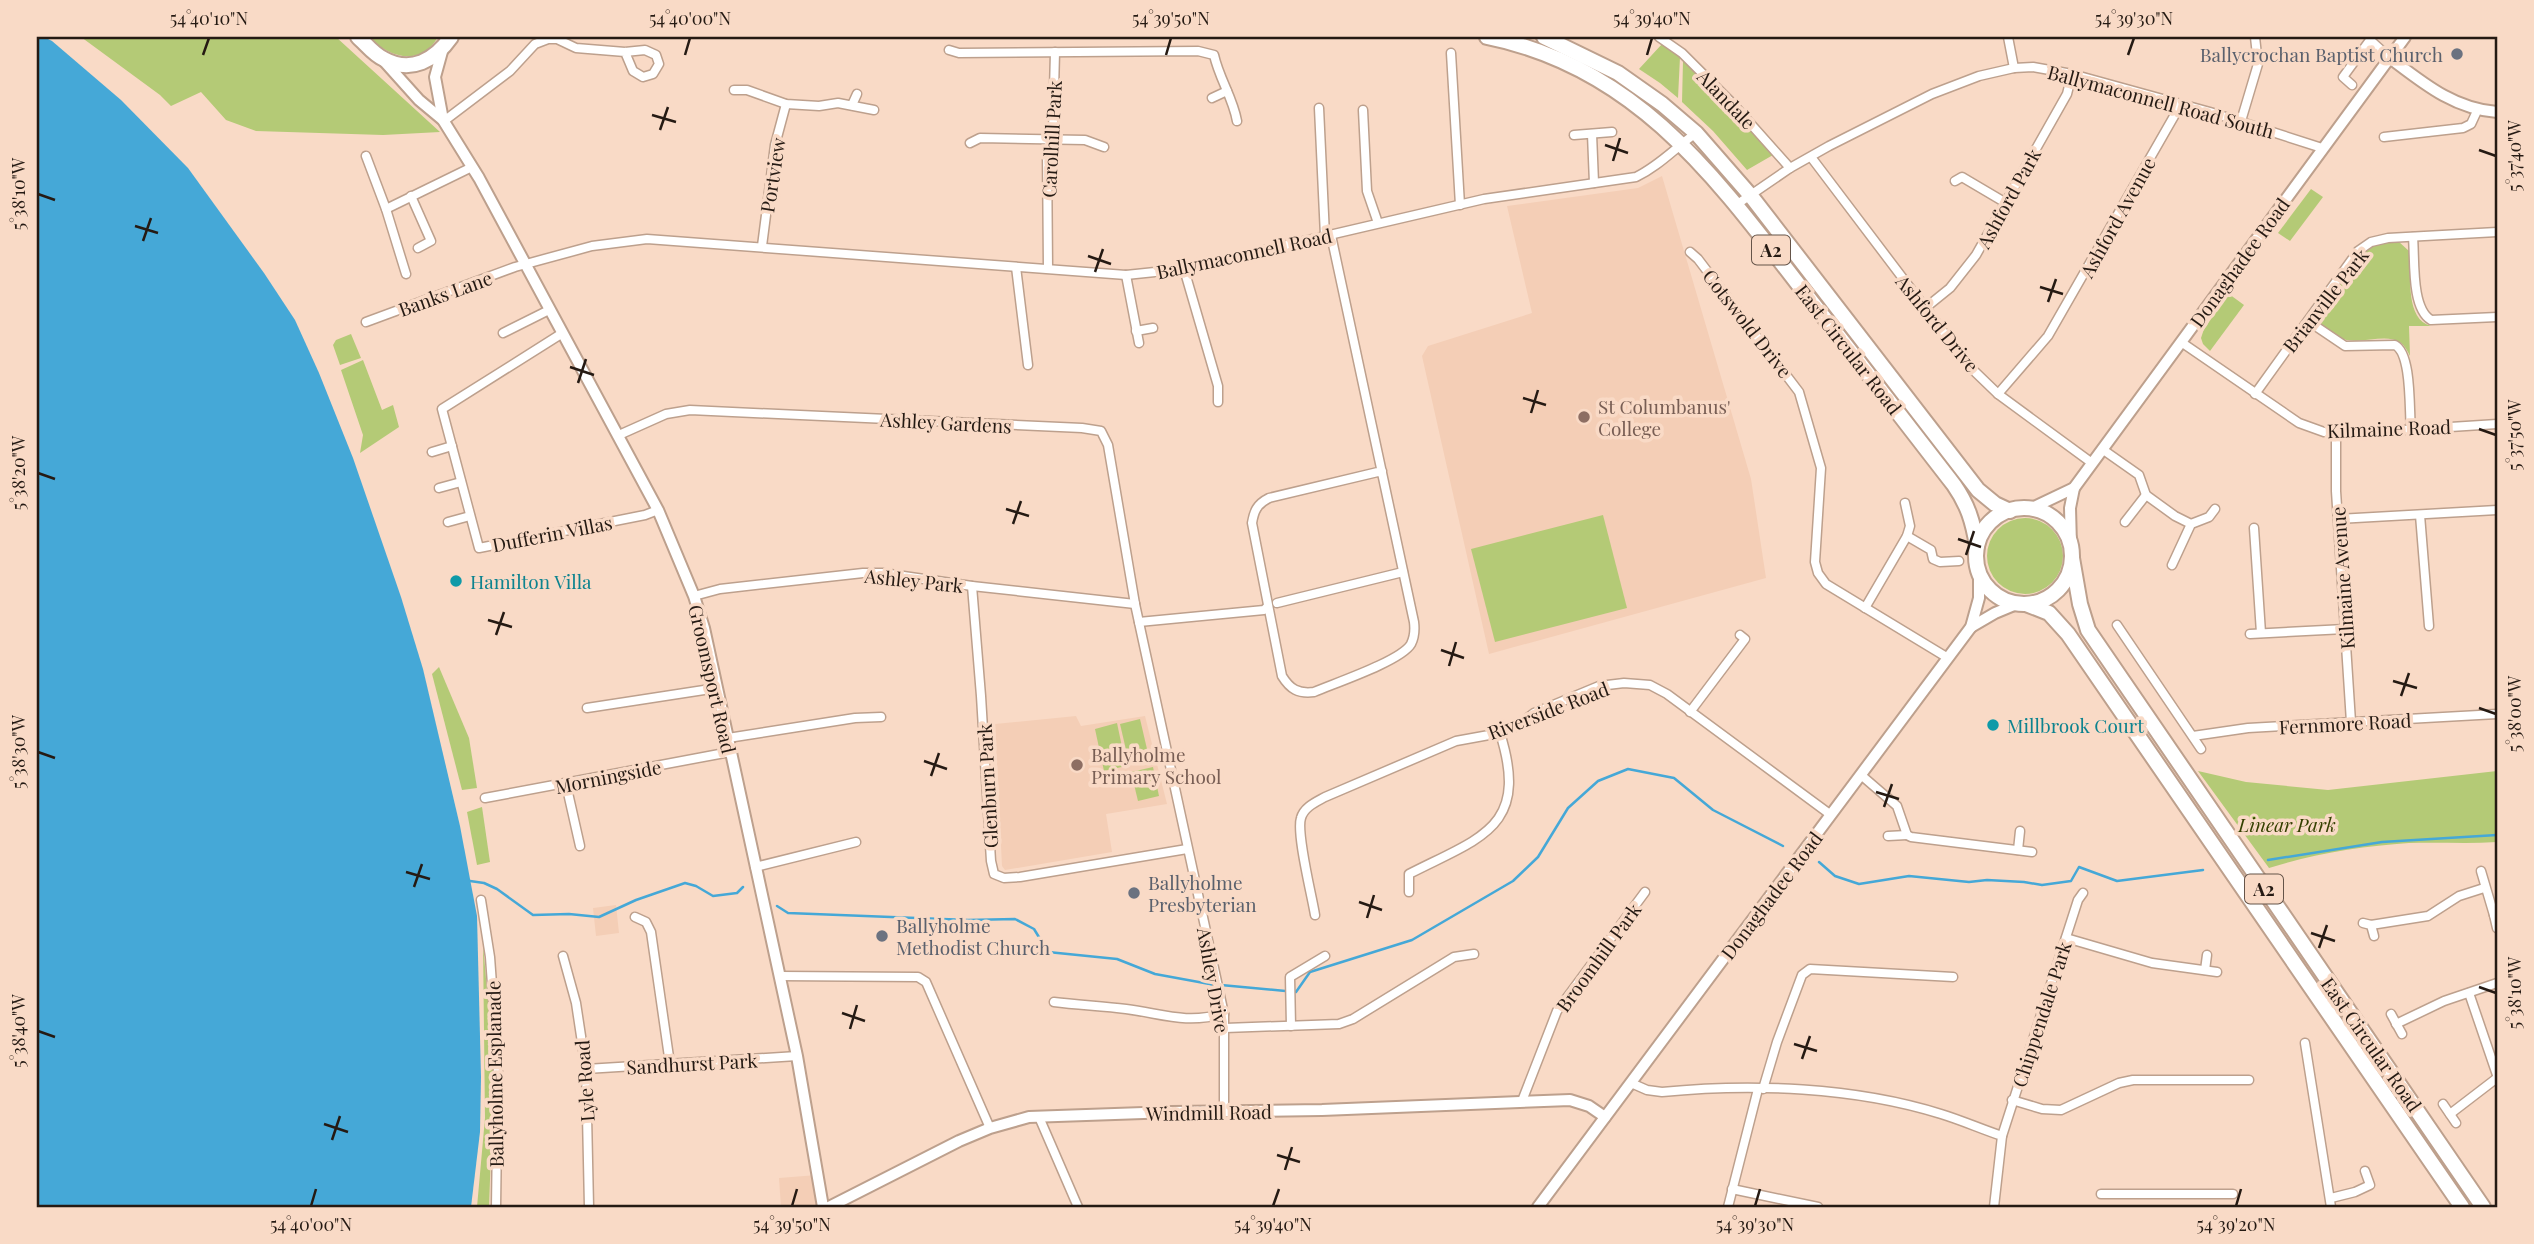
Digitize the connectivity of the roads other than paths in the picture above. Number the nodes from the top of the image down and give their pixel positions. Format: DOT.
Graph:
graph roads {
  1 [pos="358,37"];
  2 [pos="1487,37"];
  3 [pos="1544,37"];
  4 [pos="1659,37"];
  5 [pos="2008,37"];
  6 [pos="2255,37"];
  7 [pos="2405,37"];
  8 [pos="447,42"];
  9 [pos="949,50"];
  10 [pos="625,52"];
  11 [pos="1055,52"];
  12 [pos="1451,53"];
  13 [pos="2390,58"];
  14 [pos="382,59"];
  15 [pos="2014,68"];
  16 [pos="2072,74"];
  17 [pos="747,80"];
  18 [pos="2352,85"];
  19 [pos="734,90"];
  20 [pos="747,90"];
  21 [pos="1227,91"];
  22 [pos="857,94"];
  23 [pos="1212,98"];
  24 [pos="786,104"];
  25 [pos="2181,104"];
  26 [pos="852,105"];
  27 [pos="1319,108"];
  28 [pos="874,110"];
  29 [pos="1363,110"];
  30 [pos="2477,111"];
  31 [pos="2497,112"];
  32 [pos="444,120"];
  33 [pos="1237,121"];
  34 [pos="2241,121"];
  35 [pos="1612,132"];
  36 [pos="1696,133"];
  37 [pos="1592,134"];
  38 [pos="1574,135"];
  39 [pos="2384,136"];
  40 [pos="1049,140"];
  41 [pos="970,143"];
  42 [pos="1682,143"];
  43 [pos="1104,147"];
  44 [pos="2322,148"];
  45 [pos="366,156"];
  46 [pos="1811,157"];
  47 [pos="472,167"];
  48 [pos="1790,168"];
  49 [pos="1955,181"];
  50 [pos="1594,183"];
  51 [pos="411,196"];
  52 [pos="1751,196"];
  53 [pos="2006,203"];
  54 [pos="1460,205"];
  55 [pos="1737,205"];
  56 [pos="390,207"];
  57 [pos="1378,223"];
  58 [pos="2497,232"];
  59 [pos="1328,235"];
  60 [pos="2413,237"];
  61 [pos="762,246"];
  62 [pos="418,248"];
  63 [pos="1690,252"];
  64 [pos="525,265"];
  65 [pos="1016,267"];
  66 [pos="1048,268"];
  67 [pos="1184,270"];
  68 [pos="406,274"];
  69 [pos="1126,275"];
  70 [pos="1924,309"];
  71 [pos="549,310"];
  72 [pos="2497,317"];
  73 [pos="2308,321"];
  74 [pos="366,322"];
  75 [pos="1153,328"];
  76 [pos="1136,331"];
  77 [pos="503,333"];
  78 [pos="561,334"];
  79 [pos="2181,342"];
  80 [pos="1139,343"];
  81 [pos="1028,365"];
  82 [pos="1998,394"];
  83 [pos="2255,394"];
  84 [pos="1218,402"];
  85 [pos="2497,424"];
  86 [pos="2411,430"];
  87 [pos="2336,434"];
  88 [pos="619,435"];
  89 [pos="452,446"];
  90 [pos="2102,449"];
  91 [pos="432,452"];
  92 [pos="2092,463"];
  93 [pos="1382,471"];
  94 [pos="461,482"];
  95 [pos="439,488"];
  96 [pos="2074,488"];
  97 [pos="2146,495"];
  98 [pos="1905,503"];
  99 [pos="2032,508"];
  100 [pos="2215,509"];
  101 [pos="658,510"];
  102 [pos="2497,510"];
  103 [pos="2010,512"];
  104 [pos="2420,515"];
  105 [pos="470,516"];
  106 [pos="2338,520"];
  107 [pos="448,522"];
  108 [pos="2125,523"];
  109 [pos="2191,524"];
  110 [pos="2254,528"];
  111 [pos="1907,536"];
  112 [pos="1977,546"];
  113 [pos="2072,552"];
  114 [pos="1933,559"];
  115 [pos="1959,561"];
  116 [pos="2172,565"];
  117 [pos="1928,568"];
  118 [pos="1403,572"];
  119 [pos="1979,573"];
  120 [pos="972,586"];
  121 [pos="694,596"];
  122 [pos="1277,603"];
  123 [pos="2022,603"];
  124 [pos="1135,604"];
  125 [pos="1267,607"];
  126 [pos="1865,608"];
  127 [pos="1139,622"];
  128 [pos="2117,625"];
  129 [pos="1971,626"];
  130 [pos="2428,626"];
  131 [pos="2345,629"];
  132 [pos="2261,633"];
  133 [pos="2250,634"];
  134 [pos="1740,635"];
  135 [pos="1948,658"];
  136 [pos="717,688"];
  137 [pos="587,708"];
  138 [pos="1689,712"];
  139 [pos="2497,714"];
  140 [pos="881,717"];
  141 [pos="2351,722"];
  142 [pos="1500,733"];
  143 [pos="2193,736"];
  144 [pos="728,738"];
  145 [pos="2201,749"];
  146 [pos="730,752"];
  147 [pos="1861,775"];
  148 [pos="566,784"];
  149 [pos="485,798"];
  150 [pos="1832,815"];
  151 [pos="2020,831"];
  152 [pos="1907,835"];
  153 [pos="1888,836"];
  154 [pos="856,842"];
  155 [pos="580,846"];
  156 [pos="1187,849"];
  157 [pos="2018,850"];
  158 [pos="2032,852"];
  159 [pos="755,867"];
  160 [pos="2481,871"];
  161 [pos="2484,888"];
  162 [pos="1409,892"];
  163 [pos="1645,892"];
  164 [pos="2083,893"];
  165 [pos="481,900"];
  166 [pos="2495,914"];
  167 [pos="1315,915"];
  168 [pos="635,917"];
  169 [pos="2497,928"];
  170 [pos="2374,936"];
  171 [pos="2066,938"];
  172 [pos="1474,954"];
  173 [pos="2207,955"];
  174 [pos="564,956"];
  175 [pos="1325,956"];
  176 [pos="2204,970"];
  177 [pos="2217,972"];
  178 [pos="780,976"];
  179 [pos="1953,977"];
  180 [pos="2497,983"];
  181 [pos="2469,993"];
  182 [pos="1054,1002"];
  183 [pos="1224,1014"];
  184 [pos="2390,1014"];
  185 [pos="2396,1024"];
  186 [pos="1291,1026"];
  187 [pos="1226,1028"];
  188 [pos="2402,1034"];
  189 [pos="2305,1043"];
  190 [pos="797,1056"];
  191 [pos="670,1064"];
  192 [pos="586,1069"];
  193 [pos="2497,1077"];
  194 [pos="2249,1080"];
  195 [pos="1630,1083"];
  196 [pos="1761,1089"];
  197 [pos="2012,1100"];
  198 [pos="1522,1101"];
  199 [pos="2443,1104"];
  200 [pos="1224,1111"];
  201 [pos="2450,1114"];
  202 [pos="1039,1117"];
  203 [pos="1605,1117"];
  204 [pos="2456,1123"];
  205 [pos="990,1128"];
  206 [pos="2002,1136"];
  207 [pos="2365,1171"];
  208 [pos="1731,1189"];
  209 [pos="2101,1194"];
  210 [pos="2233,1194"];
  211 [pos="2201,1195"];
  212 [pos="2331,1203"];
  213 [pos="496,1207"];
  214 [pos="589,1207"];
  215 [pos="823,1207"];
  216 [pos="829,1207"];
  217 [pos="1078,1207"];
  218 [pos="1538,1207"];
  219 [pos="1728,1207"];
  220 [pos="1818,1207"];
  221 [pos="1994,1207"];
  222 [pos="2201,1207"];
  223 [pos="2462,1207"];
  224 [pos="2483,1207"];
  1 -- 14 [label="highway"];
  2 -- 42 [label="highway, East Circular Road / A2"];
  3 -- 36 [label="highway, East Circular Road / A2"];
  4 -- 48 [label="street, Alandale"];
  5 -- 15 [label="street"];
  6 -- 34 [label="street"];
  7 -- 13 [label="main road, Donaghadee Road"];
  8 -- 14 [label="highway"];
  8 -- 32 [label="main road"];
  9 -- 11 [label="street"];
  10 -- 32 [label="street"];
  11 -- 21 [label="street"];
  11 -- 40 [label="street, Carolhill Park"];
  12 -- 54 [label="street"];
  13 -- 18 [label="street"];
  13 -- 30 [label="main road"];
  13 -- 44 [label="main road, Donaghadee Road"];
  14 -- 32 [label="main road"];
  15 -- 16 [label="street, Ballymaconnell Road South"];
  15 -- 46 [label="street, Ballymaconnell Road South"];
  16 -- 25 [label="street, Ballymaconnell Road South"];
  16 -- 53 [label="street, Ashford Park"];
  17 -- 20 [label="street"];
  19 -- 20 [label="street"];
  20 -- 24 [label="street"];
  21 -- 23 [label="street"];
  21 -- 33 [label="street"];
  22 -- 26 [label="street"];
  24 -- 26 [label="street"];
  24 -- 61 [label="street, Portview"];
  25 -- 34 [label="street, Ballymaconnell Road South"];
  25 -- 82 [label="street, Ashford Avenue"];
  26 -- 28 [label="street"];
  27 -- 59 [label="street"];
  29 -- 57 [label="street"];
  30 -- 31 [label="main road"];
  30 -- 39 [label="street"];
  32 -- 47 [label="main road, Groomsport Road"];
  34 -- 44 [label="street, Ballymaconnell Road South"];
  35 -- 37 [label="street"];
  36 -- 42 [label="street, Ballymaconnell Road"];
  36 -- 52 [label="highway, East Circular Road / A2"];
  37 -- 38 [label="street"];
  37 -- 50 [label="street"];
  40 -- 41 [label="street"];
  40 -- 43 [label="street"];
  40 -- 66 [label="street, Carolhill Park"];
  42 -- 50 [label="street, Ballymaconnell Road"];
  42 -- 55 [label="highway, East Circular Road / A2"];
  44 -- 79 [label="main road, Donaghadee Road"];
  45 -- 56 [label="street"];
  46 -- 48 [label="street, Ballymaconnell Road South"];
  46 -- 70 [label="street, Ashford Drive"];
  47 -- 51 [label="street"];
  47 -- 64 [label="main road, Groomsport Road"];
  48 -- 52 [label="street, Ballymaconnell Road South"];
  49 -- 53 [label="street"];
  50 -- 54 [label="street, Ballymaconnell Road"];
  51 -- 56 [label="street"];
  51 -- 62 [label="street"];
  52 -- 55 [label="street, Ballymaconnell Road South"];
  52 -- 103 [label="highway, East Circular Road / A2"];
  53 -- 70 [label="street, Ashford Park"];
  54 -- 57 [label="street, Ballymaconnell Road"];
  55 -- 112 [label="highway, East Circular Road / A2"];
  56 -- 68 [label="street"];
  57 -- 59 [label="street, Ballymaconnell Road"];
  58 -- 60 [label="street, Brianville Park"];
  59 -- 67 [label="street, Ballymaconnell Road"];
  59 -- 93 [label="street"];
  60 -- 72 [label="street"];
  60 -- 73 [label="street, Brianville Park"];
  61 -- 64 [label="street, Ballymaconnell Road"];
  61 -- 65 [label="street, Ballymaconnell Road"];
  63 -- 126 [label="street, Cotswold Drive"];
  64 -- 71 [label="main road, Groomsport Road"];
  64 -- 74 [label="street, Banks Lane"];
  65 -- 66 [label="street, Ballymaconnell Road"];
  65 -- 81 [label="street"];
  66 -- 69 [label="street, Ballymaconnell Road"];
  67 -- 69 [label="street, Ballymaconnell Road"];
  67 -- 84 [label="street"];
  69 -- 76 [label="street"];
  70 -- 82 [label="street, Ashford Drive"];
  71 -- 77 [label="street"];
  71 -- 78 [label="main road, Groomsport Road"];
  73 -- 83 [label="street, Brianville Park"];
  73 -- 86 [label="street"];
  75 -- 76 [label="street"];
  76 -- 80 [label="street"];
  78 -- 88 [label="main road, Groomsport Road"];
  78 -- 89 [label="street, Dufferin Villas"];
  79 -- 83 [label="street, Kilmaine Road"];
  79 -- 90 [label="main road, Donaghadee Road"];
  82 -- 92 [label="street, Ashford Drive"];
  83 -- 87 [label="street, Kilmaine Road"];
  85 -- 86 [label="street, Kilmaine Road"];
  86 -- 87 [label="street, Kilmaine Road"];
  87 -- 106 [label="street, Kilmaine Avenue"];
  88 -- 101 [label="main road, Groomsport Road"];
  88 -- 124 [label="street, Ashley Gardens"];
  89 -- 91 [label="street"];
  89 -- 94 [label="street, Dufferin Villas"];
  90 -- 92 [label="main road, Donaghadee Road"];
  90 -- 97 [label="street"];
  92 -- 96 [label="main road, Donaghadee Road"];
  93 -- 118 [label="street"];
  93 -- 125 [label="street"];
  94 -- 95 [label="street"];
  94 -- 105 [label="street, Dufferin Villas"];
  96 -- 99 [label="main road, Donaghadee Road"];
  96 -- 113 [label="main road, Donaghadee Road"];
  97 -- 108 [label="street"];
  97 -- 109 [label="street"];
  98 -- 111 [label="street"];
  99 -- 103 [label="highway"];
  99 -- 113 [label="highway, A2"];
  100 -- 109 [label="street"];
  101 -- 105 [label="street, Dufferin Villas"];
  101 -- 121 [label="main road, Groomsport Road"];
  102 -- 104 [label="street"];
  103 -- 112 [label="highway"];
  104 -- 106 [label="street"];
  104 -- 130 [label="street"];
  105 -- 107 [label="street, Dufferin Villas"];
  106 -- 131 [label="street, Kilmaine Avenue"];
  109 -- 116 [label="street"];
  110 -- 132 [label="street"];
  111 -- 114 [label="street"];
  111 -- 126 [label="street"];
  112 -- 119 [label="highway, A2"];
  113 -- 123 [label="highway"];
  113 -- 224 [label="highway, East Circular Road / A2"];
  114 -- 115 [label="street"];
  114 -- 117 [label="street"];
  118 -- 122 [label="street"];
  118 -- 125 [label="street"];
  119 -- 123 [label="highway, A2"];
  119 -- 129 [label="main road, Donaghadee Road"];
  120 -- 121 [label="street, Ashley Park"];
  120 -- 124 [label="street, Ashley Park"];
  120 -- 156 [label="street, Glenburn Park"];
  121 -- 136 [label="main road, Groomsport Road"];
  123 -- 129 [label="main road"];
  123 -- 223 [label="highway, East Circular Road / A2"];
  124 -- 127 [label="street, Ashley Drive"];
  125 -- 127 [label="street"];
  126 -- 135 [label="street, Cotswold Drive"];
  127 -- 156 [label="street, Ashley Drive"];
  128 -- 143 [label="street"];
  129 -- 135 [label="main road, Donaghadee Road"];
  131 -- 132 [label="street"];
  131 -- 141 [label="street, Kilmaine Avenue"];
  132 -- 133 [label="street"];
  134 -- 138 [label="street"];
  135 -- 147 [label="main road, Donaghadee Road"];
  136 -- 137 [label="street"];
  136 -- 144 [label="main road, Groomsport Road"];
  138 -- 142 [label="street, Riverside Road"];
  138 -- 150 [label="street, Riverside Road"];
  139 -- 141 [label="street, Fernmore Road"];
  140 -- 144 [label="street"];
  141 -- 143 [label="street, Fernmore Road"];
  142 -- 162 [label="street"];
  142 -- 167 [label="street, Riverside Road"];
  143 -- 145 [label="street"];
  144 -- 146 [label="main road, Groomsport Road"];
  146 -- 148 [label="street, Morningside"];
  146 -- 159 [label="main road, Groomsport Road"];
  147 -- 150 [label="main road, Donaghadee Road"];
  147 -- 152 [label="street"];
  148 -- 149 [label="street, Morningside"];
  148 -- 155 [label="street"];
  150 -- 195 [label="main road, Donaghadee Road"];
  151 -- 157 [label="street"];
  152 -- 153 [label="street"];
  152 -- 157 [label="street"];
  154 -- 159 [label="street"];
  156 -- 183 [label="street, Ashley Drive"];
  157 -- 158 [label="street"];
  159 -- 178 [label="main road, Groomsport Road"];
  160 -- 161 [label="street"];
  161 -- 166 [label="street"];
  161 -- 170 [label="street"];
  163 -- 198 [label="street, Broomhill Park"];
  164 -- 171 [label="street, Chippendale Park"];
  165 -- 213 [label="street, Ballyholme Esplanade"];
  166 -- 169 [label="street"];
  168 -- 191 [label="street"];
  171 -- 176 [label="street"];
  171 -- 197 [label="street, Chippendale Park"];
  172 -- 186 [label="street"];
  173 -- 176 [label="street"];
  174 -- 192 [label="street, Lyle Road"];
  175 -- 186 [label="street"];
  176 -- 177 [label="street"];
  178 -- 190 [label="main road, Groomsport Road"];
  178 -- 205 [label="street"];
  179 -- 196 [label="street"];
  180 -- 181 [label="street"];
  181 -- 185 [label="street"];
  181 -- 193 [label="street"];
  182 -- 183 [label="street"];
  183 -- 187 [label="street, Ashley Drive"];
  184 -- 185 [label="street"];
  185 -- 188 [label="street"];
  186 -- 187 [label="street"];
  187 -- 200 [label="street, Ashley Drive"];
  189 -- 212 [label="street"];
  190 -- 191 [label="street, Sandhurst Park"];
  190 -- 215 [label="main road, Groomsport Road"];
  191 -- 192 [label="street, Sandhurst Park"];
  192 -- 214 [label="street, Lyle Road"];
  193 -- 201 [label="street"];
  194 -- 197 [label="street"];
  195 -- 196 [label="street"];
  195 -- 203 [label="main road, Donaghadee Road"];
  196 -- 206 [label="street"];
  196 -- 208 [label="street"];
  197 -- 206 [label="street, Chippendale Park"];
  198 -- 200 [label="main road, Windmill Road"];
  198 -- 203 [label="main road, Windmill Road"];
  199 -- 201 [label="street"];
  200 -- 202 [label="main road, Windmill Road"];
  201 -- 204 [label="street"];
  202 -- 205 [label="main road, Windmill Road"];
  202 -- 217 [label="street"];
  203 -- 218 [label="main road, Donaghadee Road"];
  205 -- 216 [label="main road, Windmill Road"];
  206 -- 221 [label="street, Chippendale Park"];
  207 -- 212 [label="street"];
  208 -- 219 [label="street"];
  208 -- 220 [label="street"];
  209 -- 211 [label="street"];
  210 -- 211 [label="street"];
  211 -- 222 [label="street"];
}
